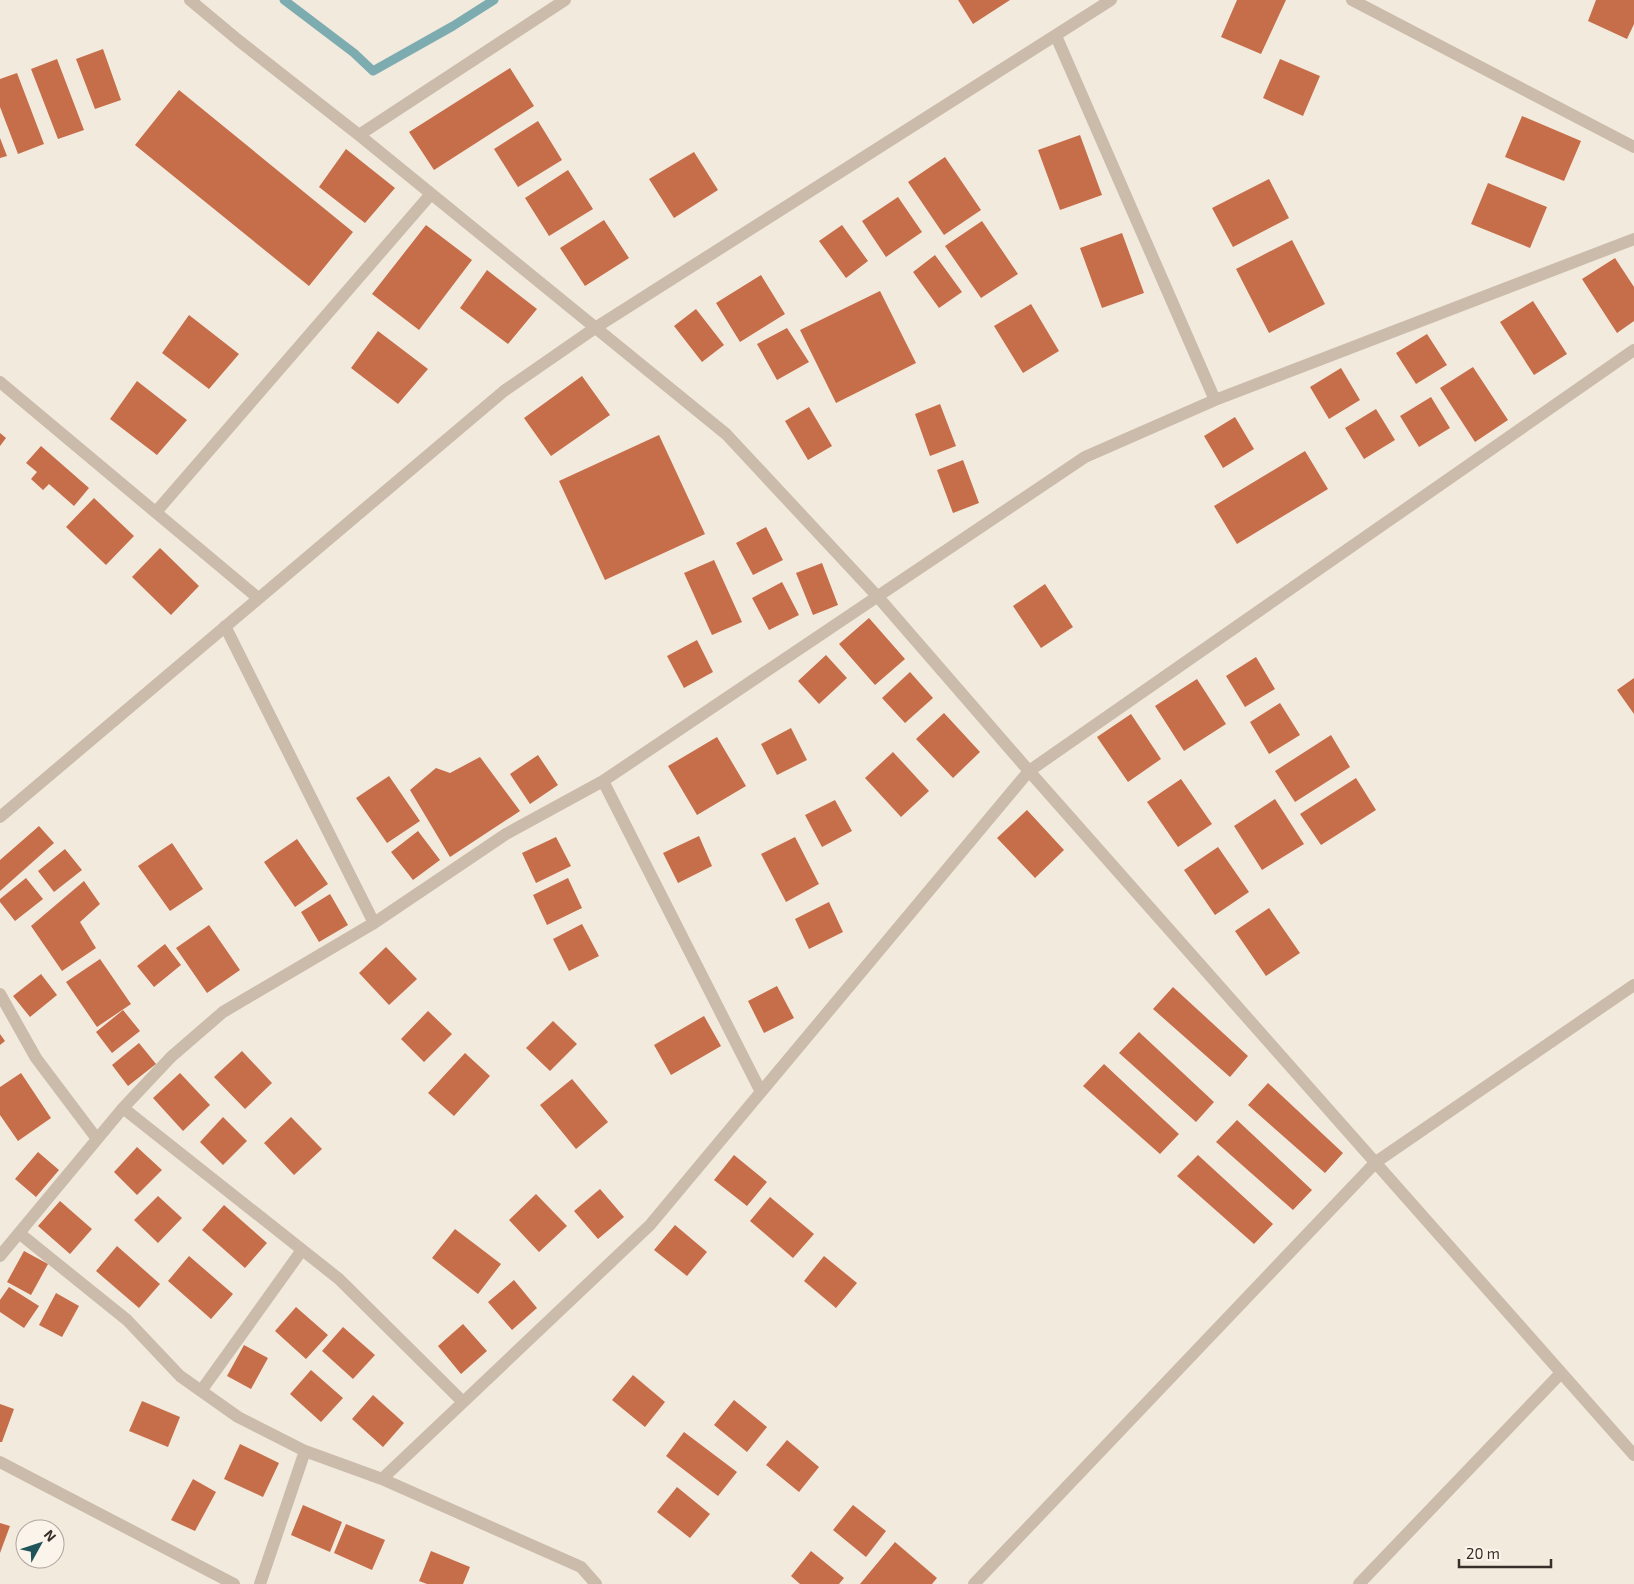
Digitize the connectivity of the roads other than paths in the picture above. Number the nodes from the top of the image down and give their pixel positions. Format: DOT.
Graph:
graph roads {
  1 [pos="190,0"];
  2 [pos="565,0"];
  3 [pos="1111,0"];
  4 [pos="1352,0"];
  5 [pos="1056,36"];
  6 [pos="359,135"];
  7 [pos="1634,147"];
  8 [pos="431,194"];
  9 [pos="1634,239"];
  10 [pos="595,328"];
  11 [pos="1634,350"];
  12 [pos="0,382"];
  13 [pos="1215,400"];
  14 [pos="156,512"];
  15 [pos="878,597"];
  16 [pos="258,598"];
  17 [pos="225,626"];
  18 [pos="1029,771"];
  19 [pos="603,781"];
  20 [pos="0,817"];
  21 [pos="374,923"];
  22 [pos="1634,985"];
  23 [pos="0,994"];
  24 [pos="761,1092"];
  25 [pos="123,1108"];
  26 [pos="97,1139"];
  27 [pos="1376,1162"];
  28 [pos="19,1233"];
  29 [pos="302,1250"];
  30 [pos="0,1256"];
  31 [pos="1561,1373"];
  32 [pos="201,1391"];
  33 [pos="463,1402"];
  34 [pos="306,1451"];
  35 [pos="1634,1455"];
  36 [pos="0,1462"];
  37 [pos="382,1479"];
  38 [pos="234,1584"];
  39 [pos="260,1584"];
  40 [pos="596,1584"];
  41 [pos="974,1584"];
  42 [pos="1359,1584"];
  1 -- 6 [label="street"];
  2 -- 6 [label="street"];
  3 -- 5 [label="street"];
  4 -- 7 [label="street"];
  5 -- 10 [label="street"];
  5 -- 13 [label="street"];
  6 -- 8 [label="street"];
  8 -- 10 [label="street"];
  8 -- 14 [label="street"];
  9 -- 13 [label="street"];
  10 -- 15 [label="street"];
  10 -- 16 [label="street"];
  11 -- 18 [label="street"];
  12 -- 14 [label="street"];
  13 -- 15 [label="street"];
  14 -- 16 [label="street"];
  15 -- 18 [label="street"];
  15 -- 19 [label="street"];
  16 -- 17 [label="street"];
  17 -- 20 [label="street"];
  17 -- 21 [label="street"];
  18 -- 24 [label="street"];
  18 -- 27 [label="street"];
  19 -- 21 [label="street"];
  19 -- 24 [label="street"];
  21 -- 25 [label="street"];
  22 -- 27 [label="street"];
  23 -- 26 [label="street"];
  24 -- 33 [label="street"];
  25 -- 26 [label="street"];
  25 -- 29 [label="street"];
  26 -- 28 [label="street"];
  27 -- 31 [label="street"];
  27 -- 41 [label="street"];
  28 -- 30 [label="street"];
  28 -- 32 [label="street"];
  29 -- 32 [label="street"];
  29 -- 33 [label="street"];
  31 -- 35 [label="street"];
  31 -- 42 [label="street"];
  32 -- 34 [label="street"];
  33 -- 37 [label="street"];
  34 -- 37 [label="street"];
  34 -- 39 [label="street"];
  36 -- 38 [label="street"];
  37 -- 40 [label="street"];
}
